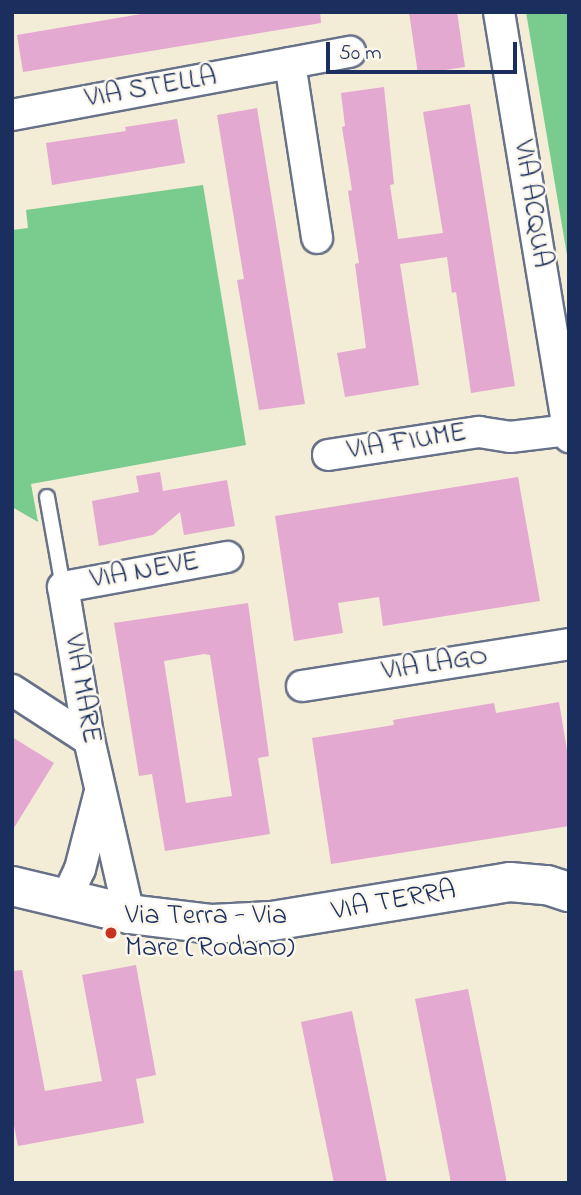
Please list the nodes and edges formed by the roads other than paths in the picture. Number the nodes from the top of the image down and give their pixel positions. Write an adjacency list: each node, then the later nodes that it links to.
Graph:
1 (499, 12): 6 (street, VIA ACQUA)
2 (350, 52): 3 (street, VIA STELLA)
3 (290, 63): 4 (street, VIA STELLA); 5 (street)
4 (12, 115)
5 (317, 238)
6 (568, 430): 7 (street, VIA ACQUA); 8 (street, VIA FIUME)
7 (569, 437)
8 (328, 455)
9 (47, 497): 11 (lane)
10 (227, 557): 11 (street, VIA NEVE)
11 (63, 587): 15 (street, VIA MARE)
12 (569, 644): 13 (street, VIA LAGO)
13 (302, 686)
14 (12, 690): 15 (street)
15 (89, 740): 16 (street, VIA MARE)
16 (100, 791): 19 (street, VIA MARE); 20 (street, VIA MARE)
17 (12, 886): 19 (street, VIA TERRA)
18 (569, 892): 20 (street, VIA TERRA)
19 (65, 901): 20 (street, VIA TERRA)
20 (129, 914)

